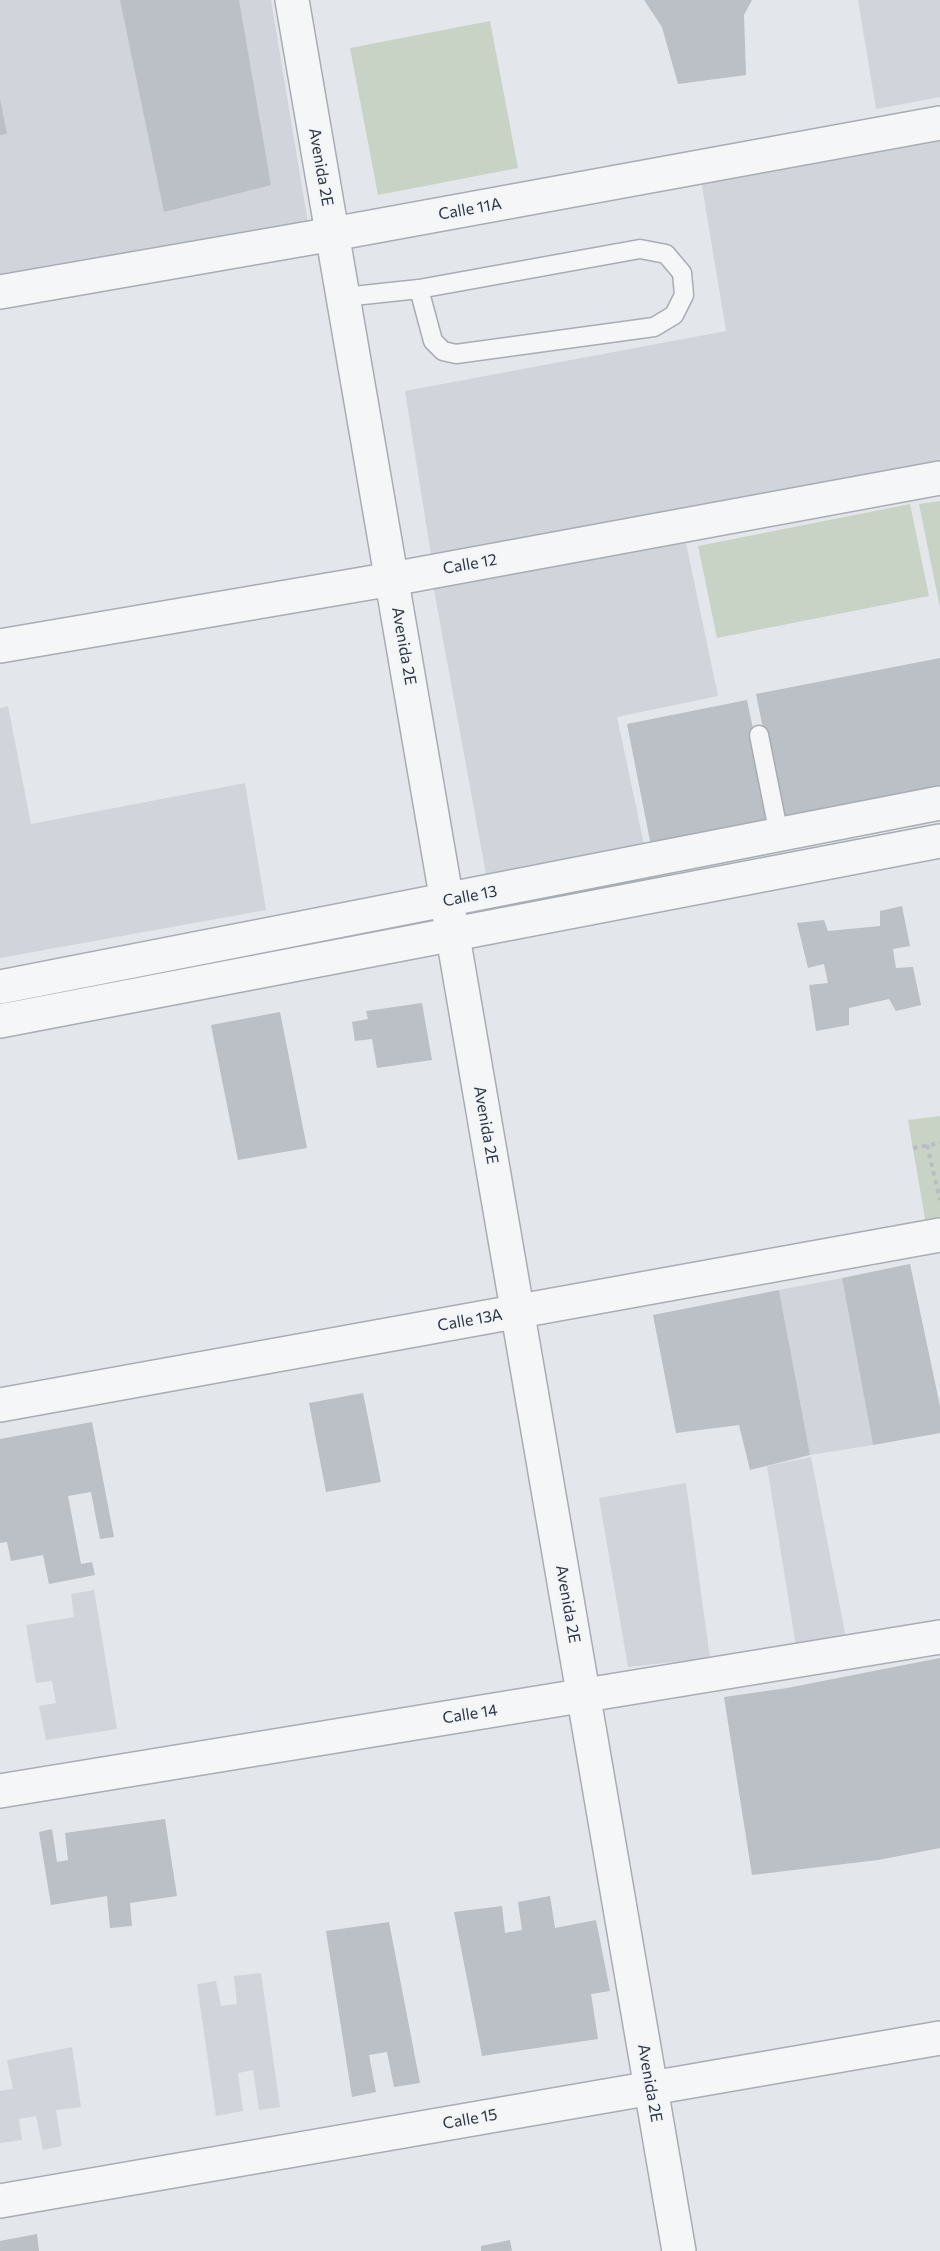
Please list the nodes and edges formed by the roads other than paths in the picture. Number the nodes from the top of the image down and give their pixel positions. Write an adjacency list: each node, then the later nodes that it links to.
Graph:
1 (292, 0): 3 (street, Avenida 2E)
2 (940, 123): 3 (street, Calle 11A)
3 (333, 234): 5 (street, Calle 11A); 6 (street, Avenida 2E)
4 (419, 289): 4 (lane); 6 (lane)
5 (0, 292)
6 (344, 297): 8 (street, Avenida 2E)
7 (940, 478): 8 (street, Calle 12)
8 (392, 579): 9 (street, Calle 12); 14 (street, Avenida 2E)
9 (0, 646)
10 (759, 735): 12 (lane)
11 (940, 803): 12 (street, Calle 13)
12 (780, 835): 14 (street, Calle 13)
13 (940, 841): 15 (street)
14 (447, 900): 15 (street, Avenida 2E); 16 (street, Calle 13)
15 (453, 934): 17 (street); 19 (street, Avenida 2E)
16 (0, 987)
17 (0, 1021)
18 (940, 1234): 19 (street, Calle 13A)
19 (517, 1311): 20 (street, Calle 13A); 22 (street, Avenida 2E)
20 (0, 1405)
21 (940, 1637): 22 (street, Calle 14)
22 (584, 1696): 23 (street, Calle 14); 25 (street, Avenida 2E)
23 (0, 1791)
24 (940, 2038): 25 (street, Calle 15)
25 (651, 2088): 26 (street, Calle 15); 27 (street, Avenida 2E)
26 (0, 2200)
27 (679, 2251)

